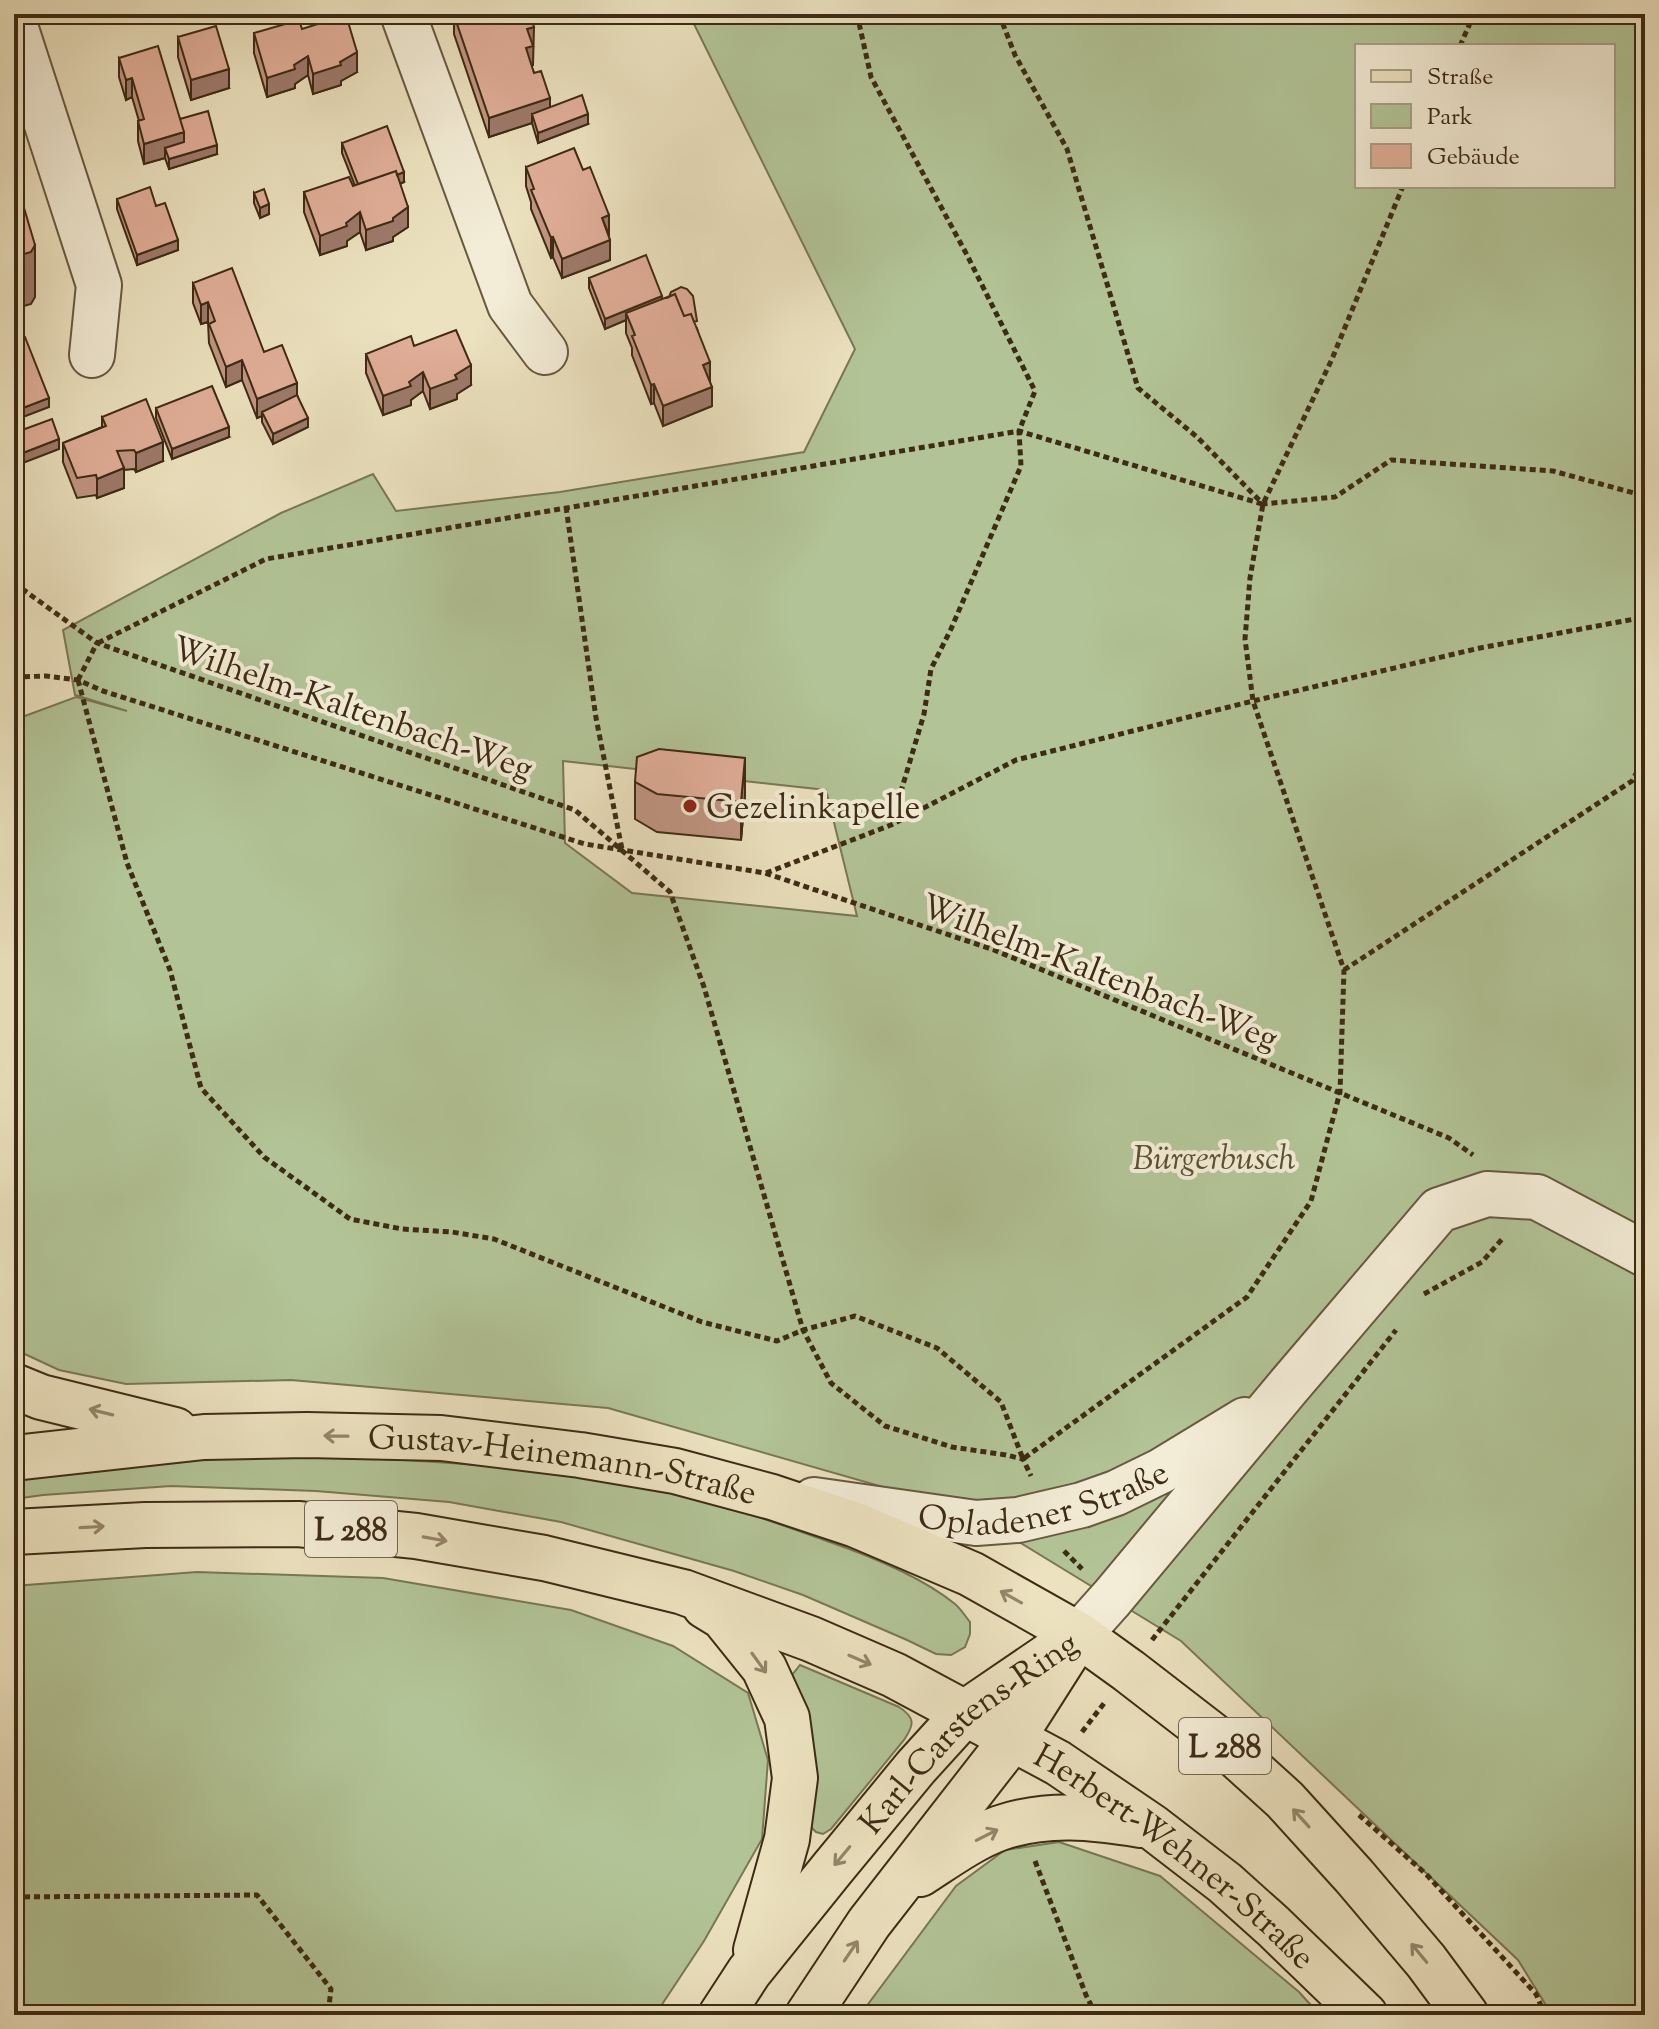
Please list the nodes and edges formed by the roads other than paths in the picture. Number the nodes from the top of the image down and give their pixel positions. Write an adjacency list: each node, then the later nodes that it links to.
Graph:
1 (403, 14): 3 (street)
2 (17, 42): 4 (street)
3 (545, 352)
4 (92, 355)
5 (1645, 1254): 7 (street, Opladener Straße)
6 (14, 1386): 8 (main road, L 288, one-way to 6)
7 (1288, 1387): 10 (street, Opladener Straße); 13 (street, Opladener Straße)
8 (204, 1437): 9 (main road, Gustav-Heinemann-Straße / L 288); 10 (main road, Gustav-Heinemann-Straße / L 288, one-way to 8)
9 (14, 1458)
10 (772, 1497): 13 (main road, Gustav-Heinemann-Straße / L 288, one-way to 10)
11 (14, 1532): 12 (main road, L 288, one-way to 12)
12 (683, 1592): 14 (main road, L 288, one-way to 14); 18 (main road, one-way to 18)
13 (1079, 1635): 14 (main road, Karl-Carstens-Ring); 15 (main road, Karl-Carstens-Ring); 22 (main road, L 288, one-way to 13)
14 (966, 1712): 15 (main road, L 288); 18 (main road, Karl-Carstens-Ring, one-way to 18)
15 (1013, 1738): 16 (main road, Herbert-Wehner-Straße / L 288); 17 (main road, Karl-Carstens-Ring)
16 (1151, 1826): 17 (main road, one-way to 16); 21 (main road, Herbert-Wehner-Straße / L 288)
17 (896, 1889): 20 (main road, Karl-Carstens-Ring, one-way to 17)
18 (749, 1972): 19 (main road, Karl-Carstens-Ring)
19 (721, 2015)
20 (808, 2015)
21 (1365, 2015)
22 (1466, 2015)

